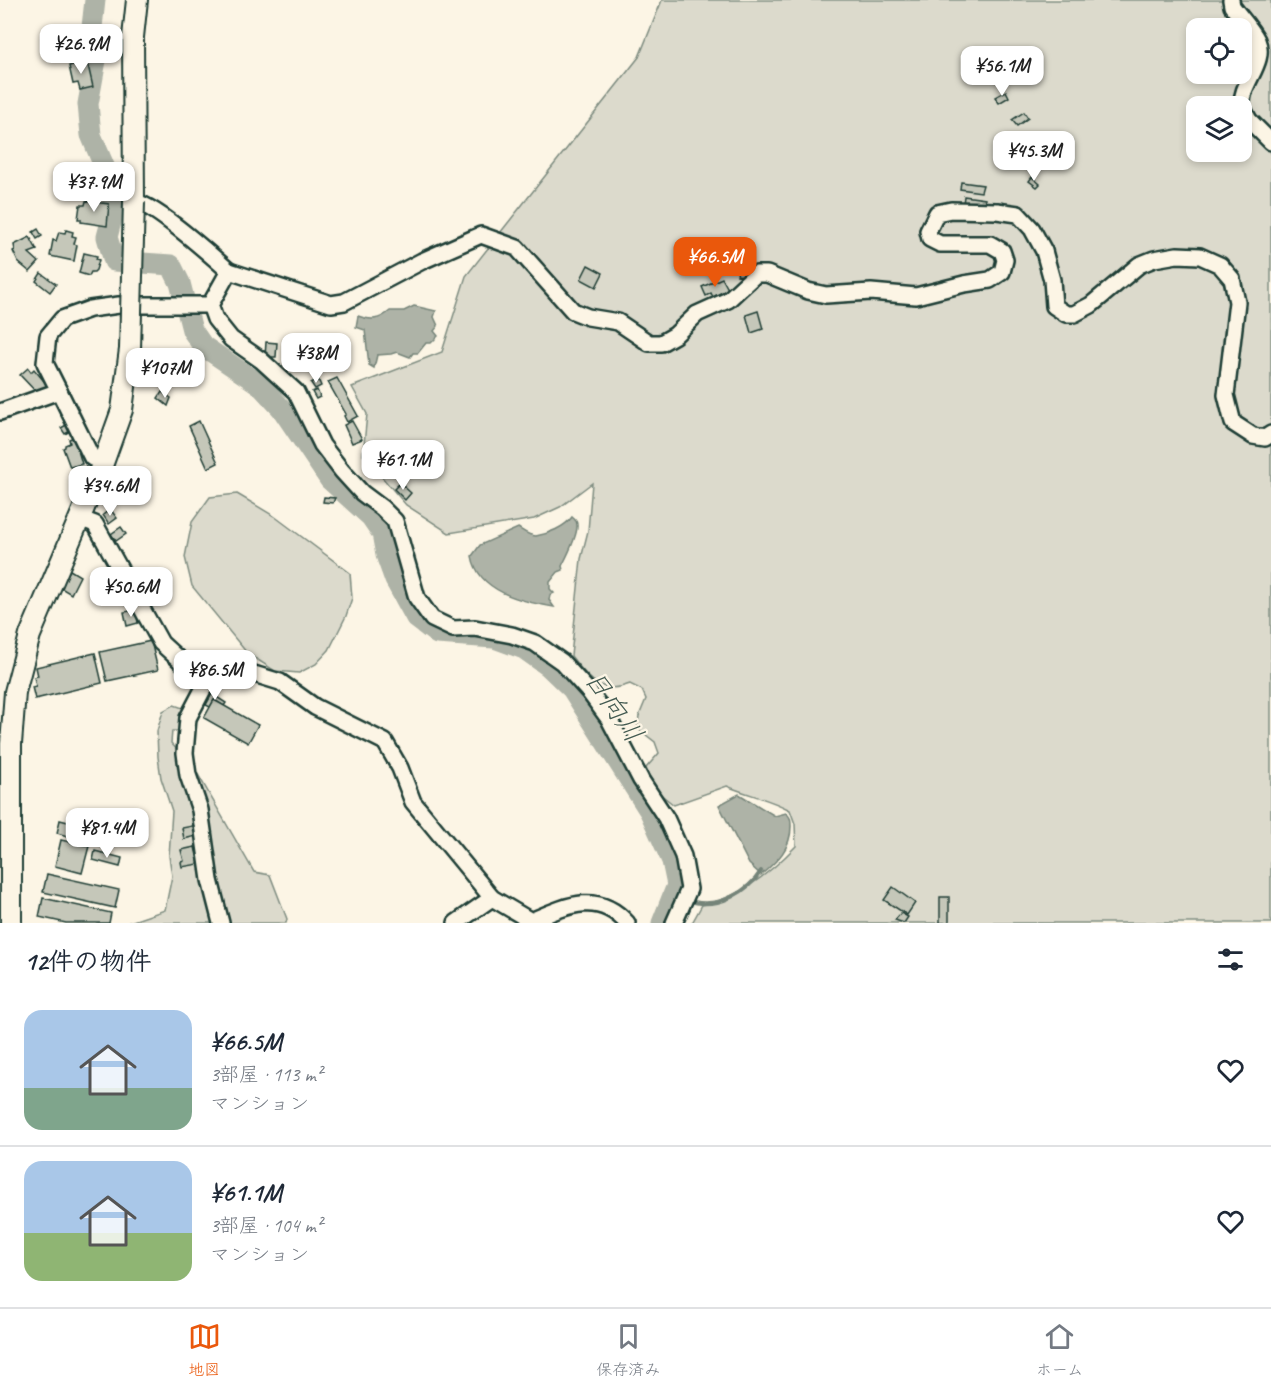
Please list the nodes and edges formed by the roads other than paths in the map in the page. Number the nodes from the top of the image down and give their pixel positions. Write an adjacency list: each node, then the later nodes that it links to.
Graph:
1 (137, 0): 6 (main road)
2 (1231, 0): 3 (street)
3 (1244, 96)
4 (1252, 123): 5 (street)
5 (1271, 142)
6 (134, 202): 7 (street); 12 (main road, bridge)
7 (229, 271): 8 (street); 11 (street)
8 (205, 305): 9 (street); 21 (street)
9 (59, 391): 10 (street); 12 (street)
10 (0, 412)
11 (1271, 434)
12 (104, 463): 13 (main road)
13 (79, 518): 14 (street); 15 (main road)
14 (210, 676): 16 (street); 18 (street)
15 (7, 690): 17 (main road)
16 (492, 898): 19 (street); 20 (street)
17 (11, 923)
18 (221, 923)
19 (456, 923)
20 (627, 923)
21 (674, 923)

